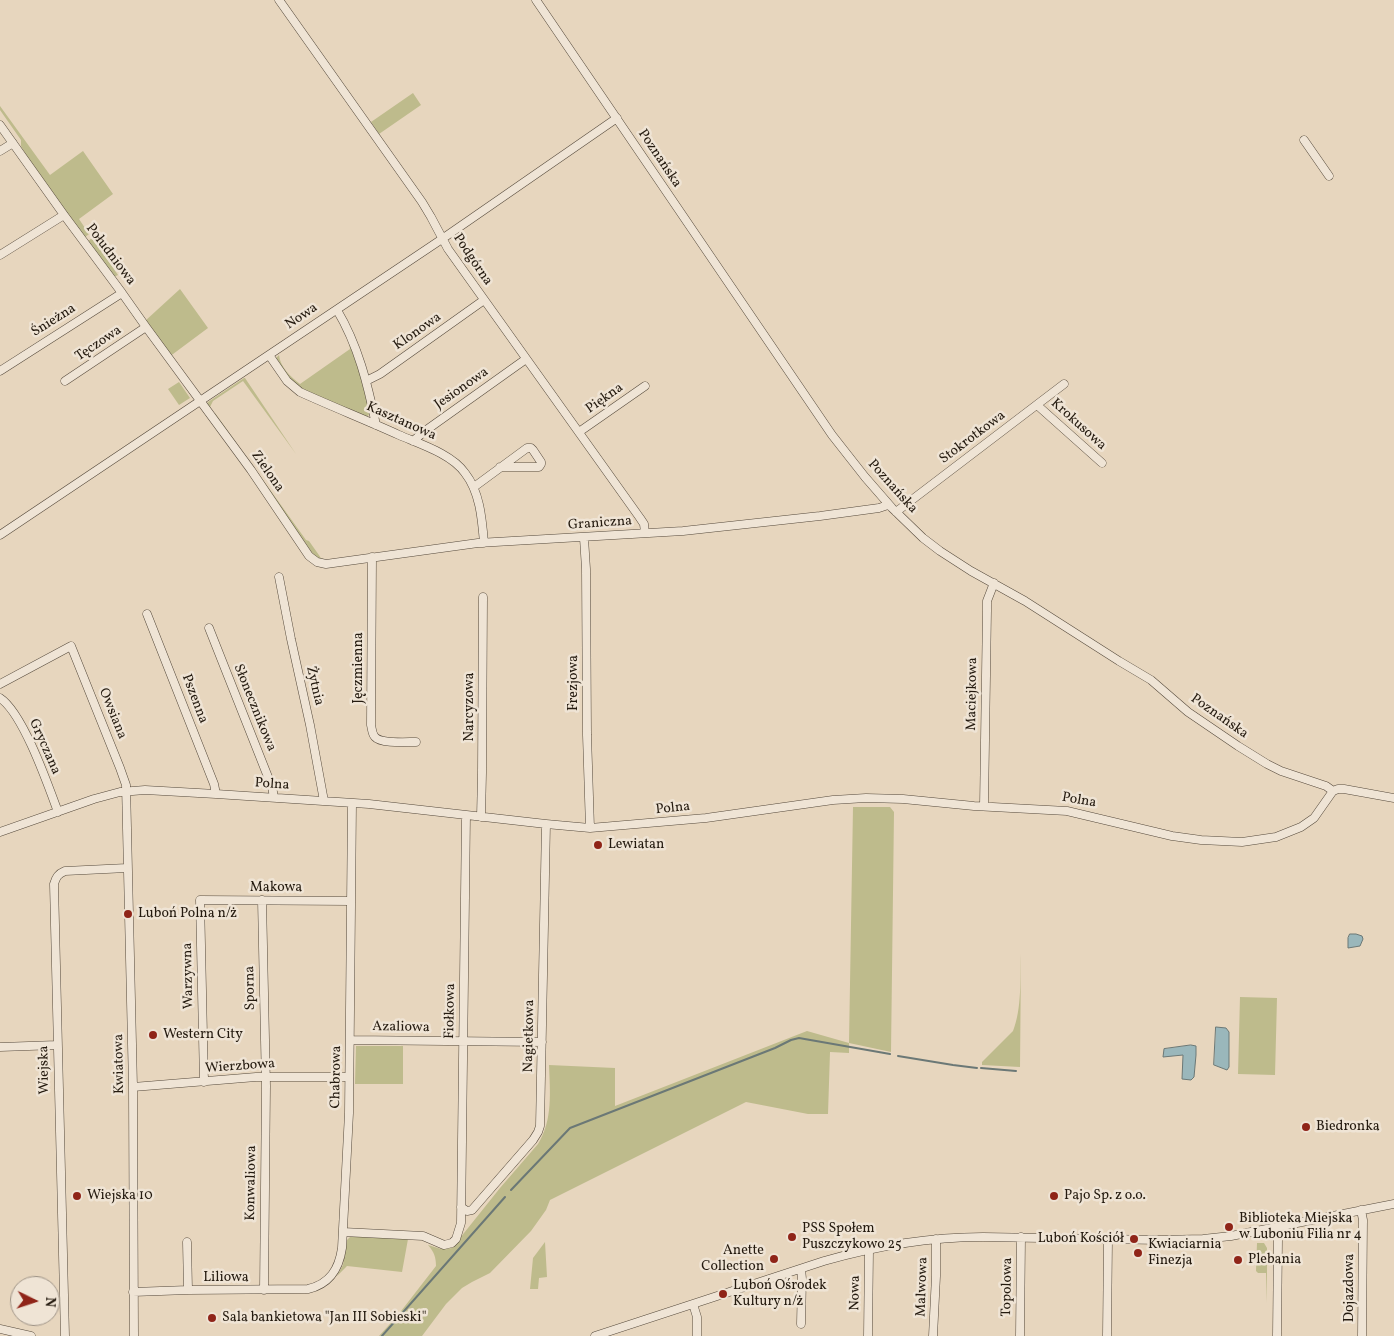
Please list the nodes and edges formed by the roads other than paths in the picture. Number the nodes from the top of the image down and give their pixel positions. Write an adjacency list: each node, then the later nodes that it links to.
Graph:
1 (279, 0): 10 (street, Podgórna)
2 (536, 0): 3 (street, Poznańska)
3 (617, 118): 10 (street, Nowa); 31 (street, Poznańska)
4 (0, 125): 6 (street, Południowa)
5 (1304, 140): 8 (street)
6 (13, 143): 7 (street); 9 (street, Południowa)
7 (0, 151)
8 (1329, 176)
9 (64, 215): 11 (street); 12 (street, Południowa)
10 (442, 239): 13 (street, Podgórna); 14 (street, Nowa)
11 (0, 255)
12 (122, 293): 15 (street, Południowa); 18 (street, Śnieżna)
13 (484, 300): 17 (street, Podgórna); 20 (street, Klonowa)
14 (337, 310): 16 (street, Nowa); 20 (street)
15 (146, 327): 19 (street, Tęczowa); 23 (street, Południowa)
16 (269, 355): 23 (street, Nowa); 25 (street, Kasztanowa)
17 (526, 359): 26 (street, Podgórna); 27 (street, Jesionowa)
18 (0, 371)
19 (65, 381)
20 (366, 381): 25 (street)
21 (1064, 384): 24 (street, Stokrotkowa)
22 (645, 386): 26 (street, Piękna)
23 (199, 400): 34 (street, Nowa); 38 (street, Zielona)
24 (1037, 405): 28 (street, Krokusowa); 32 (street, Stokrotkowa)
25 (376, 425): 27 (street, Kasztanowa)
26 (579, 432): 33 (street, Podgórna)
27 (413, 441): 30 (street, Kasztanowa)
28 (1102, 463)
29 (500, 467): 29 (street); 30 (street)
30 (474, 487): 36 (street, Kasztanowa)
31 (888, 504): 32 (street, Poznańska); 33 (street, Graniczna)
32 (896, 512): 40 (street, Poznańska)
33 (645, 533): 35 (street, Graniczna)
34 (0, 535)
35 (584, 538): 36 (street, Graniczna); 59 (street, Frezjowa)
36 (484, 542): 37 (street, Graniczna)
37 (372, 557): 38 (street, Graniczna); 46 (street, Jęczmienna)
38 (313, 559)
39 (279, 577): 52 (street, Żytnia)
40 (994, 583): 47 (street, Poznańska); 54 (street, Maciejkowa)
41 (483, 597): 57 (street, Narcyzowa)
42 (147, 614): 49 (street, Pszenna)
43 (209, 628): 50 (street, Słonecznikowa)
44 (0, 684): 48 (street, Owsiana)
45 (0, 698): 55 (street, Gryczana)
46 (416, 742)
47 (1333, 791): 51 (street, Poznańska); 54 (street, Polna)
48 (126, 792): 49 (street, Polna); 55 (street, Polna); 61 (street, Kwiatowa)
49 (216, 794): 50 (street, Polna)
50 (274, 797): 52 (street, Polna)
51 (1394, 798)
52 (324, 801): 53 (street, Polna)
53 (352, 803): 56 (street, Polna); 64 (street, Chabrowa)
54 (984, 806): 59 (street, Polna)
55 (58, 812): 60 (street, Polna)
56 (466, 815): 57 (street, Polna); 66 (street, Fiołkowa)
57 (481, 817): 58 (street, Polna)
58 (546, 824): 59 (street, Polna); 67 (street, Nagietkowa)
59 (590, 828)
60 (0, 832)
61 (127, 868): 68 (street, Wiejska); 73 (street, Kwiatowa)
62 (200, 900): 63 (street, Makowa); 72 (street, Warzywna)
63 (262, 900): 64 (street, Makowa); 70 (street, Sporna)
64 (351, 901): 65 (street, Chabrowa)
65 (350, 1040): 66 (street, Azaliowa); 71 (street, Chabrowa)
66 (463, 1041): 67 (street, Azaliowa); 75 (street, Fiołkowa)
67 (542, 1042): 75 (street, Nagietkowa)
68 (57, 1045): 69 (street); 92 (street, Wiejska)
69 (0, 1047)
70 (265, 1076): 71 (street, Wierzbowa); 72 (street, Wierzbowa); 86 (street, Konwaliowa)
71 (349, 1077): 78 (street, Chabrowa)
72 (204, 1082): 73 (street, Wierzbowa)
73 (133, 1087): 87 (street, Kwiatowa)
74 (1394, 1204): 76 (street)
75 (461, 1207): 78 (street, Fiołkowa)
76 (1361, 1210): 77 (street); 101 (street, Dojazdowa)
77 (1277, 1227): 81 (street); 100 (street)
78 (343, 1232): 86 (street, Chabrowa)
79 (1021, 1238): 80 (street); 81 (street); 98 (street, Topolowa)
80 (936, 1239): 83 (street); 97 (street, Malwowa)
81 (1108, 1239): 99 (street)
82 (187, 1242): 85 (street, Liliowa)
83 (869, 1250): 84 (street); 96 (street, Nowa)
84 (800, 1269): 88 (street); 89 (street)
85 (188, 1290): 86 (street, Liliowa); 87 (street, Liliowa)
86 (264, 1290)
87 (134, 1292): 93 (street, Kwiatowa)
88 (694, 1304): 94 (street); 95 (street)
89 (801, 1324)
90 (0, 1329): 91 (street)
91 (31, 1336)
92 (65, 1336)
93 (134, 1336)
94 (595, 1336)
95 (697, 1336)
96 (868, 1336)
97 (933, 1336)
98 (1020, 1336)
99 (1107, 1336)
100 (1277, 1336)
101 (1362, 1336)

